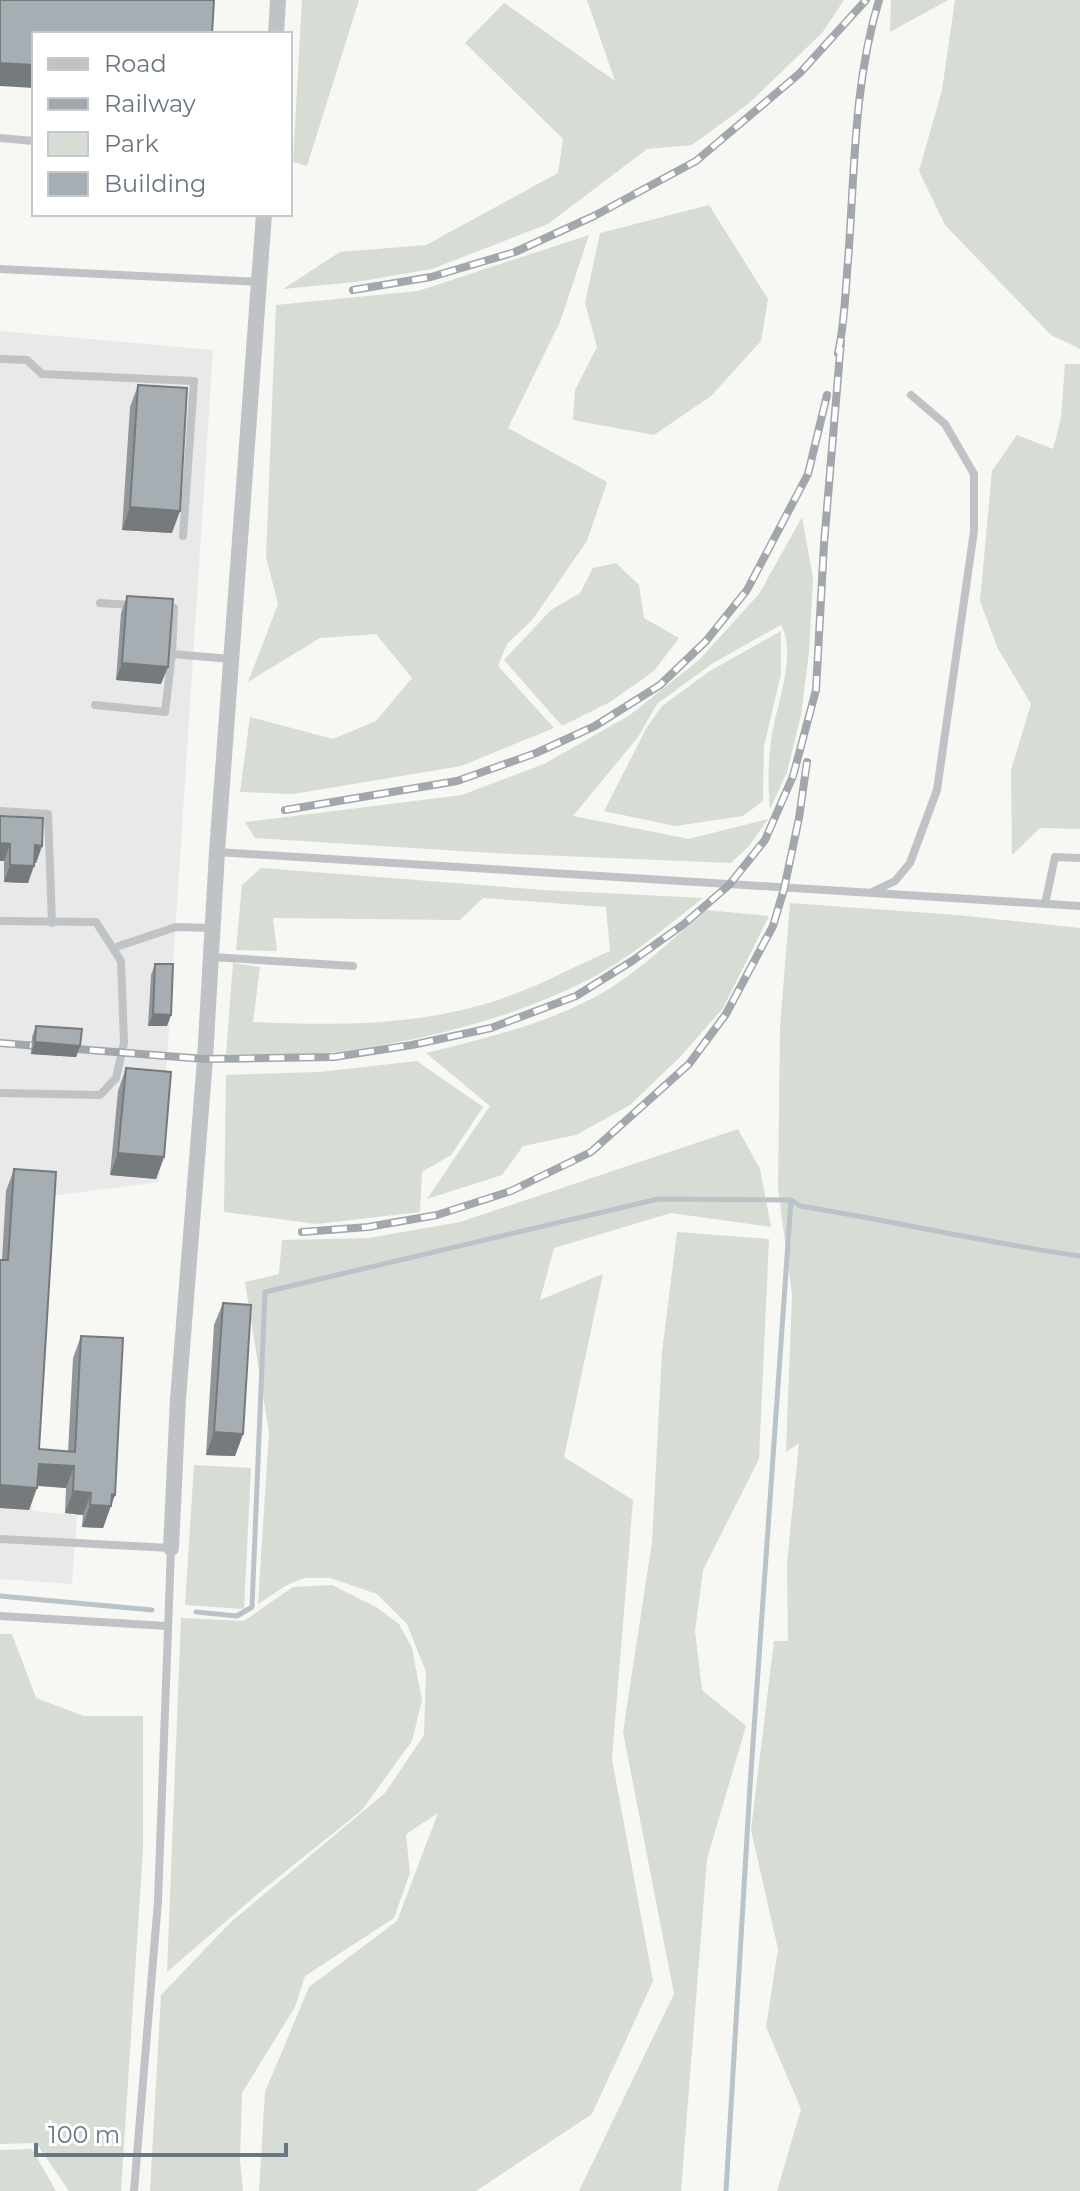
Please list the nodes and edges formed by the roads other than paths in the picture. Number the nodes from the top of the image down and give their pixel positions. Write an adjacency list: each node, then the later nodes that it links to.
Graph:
1 (278, 0): 2 (street)
2 (276, 32)
3 (0, 138): 4 (lane)
4 (32, 141)
5 (264, 216): 7 (street)
6 (0, 269): 7 (lane)
7 (259, 282): 13 (street)
8 (0, 359): 10 (lane)
9 (911, 395): 18 (lane)
10 (183, 536)
11 (100, 603): 12 (lane)
12 (172, 654): 13 (lane); 14 (lane)
13 (232, 659): 16 (street)
14 (95, 705)
15 (0, 811): 22 (lane)
16 (217, 852): 18 (lane); 23 (street)
17 (1080, 858): 19 (lane)
18 (871, 892): 19 (lane)
19 (1045, 904): 20 (lane)
20 (1080, 906)
21 (0, 921): 22 (lane)
22 (52, 923): 24 (lane)
23 (212, 928): 24 (lane); 25 (street)
24 (113, 948): 27 (lane)
25 (211, 957): 26 (lane); 29 (street)
26 (353, 966)
27 (0, 1093)
28 (0, 1539): 29 (lane)
29 (171, 1548): 31 (lane)
30 (0, 1616): 31 (lane)
31 (167, 1626): 32 (lane)
32 (134, 2191)

